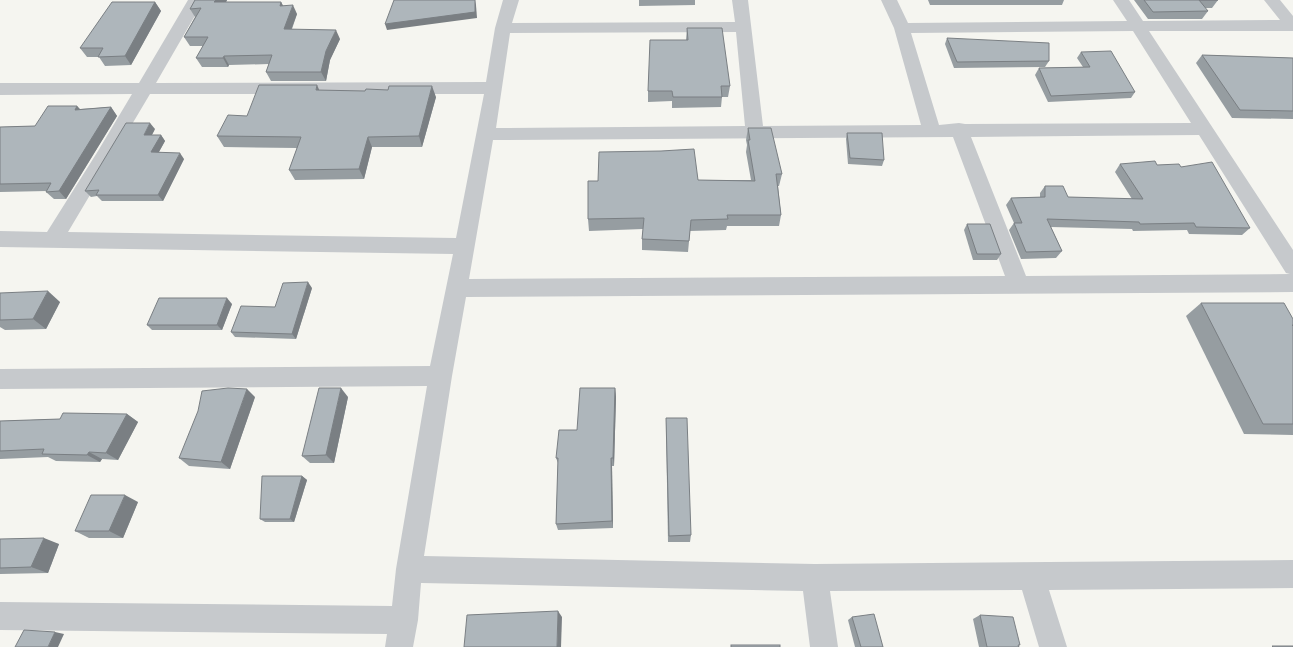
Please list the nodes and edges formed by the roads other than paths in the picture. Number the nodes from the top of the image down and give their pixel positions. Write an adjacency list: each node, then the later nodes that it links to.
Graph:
1 (196, 0): 14 (street)
2 (511, 0): 10 (street)
3 (740, 0): 9 (street)
4 (889, 0): 11 (street)
5 (1121, 0): 8 (street)
6 (1272, 0): 7 (street)
7 (1293, 25): 8 (street)
8 (1138, 26): 11 (street); 16 (street)
9 (744, 27): 10 (street); 18 (street)
10 (504, 28): 12 (street)
11 (902, 28): 17 (street)
12 (494, 88): 14 (street); 19 (street)
13 (0, 89): 14 (street)
14 (144, 90): 21 (street)
15 (959, 129): 16 (street); 17 (street); 25 (street)
16 (1204, 129): 23 (street)
17 (932, 130): 18 (street)
18 (755, 132): 19 (street)
19 (485, 134): 22 (street)
20 (0, 239): 21 (street)
21 (53, 239): 22 (street)
22 (464, 246): 26 (street)
23 (1293, 267)
24 (1293, 283): 25 (street)
25 (1019, 284): 26 (street)
26 (457, 288): 27 (street)
27 (440, 376): 28 (street); 29 (street)
28 (0, 379)
29 (410, 569): 32 (street); 34 (street)
30 (1293, 574): 31 (street)
31 (1032, 576): 32 (street); 37 (street)
32 (815, 578): 36 (street)
33 (0, 616): 34 (street)
34 (404, 620): 35 (street)
35 (399, 647)
36 (824, 647)
37 (1052, 647)

